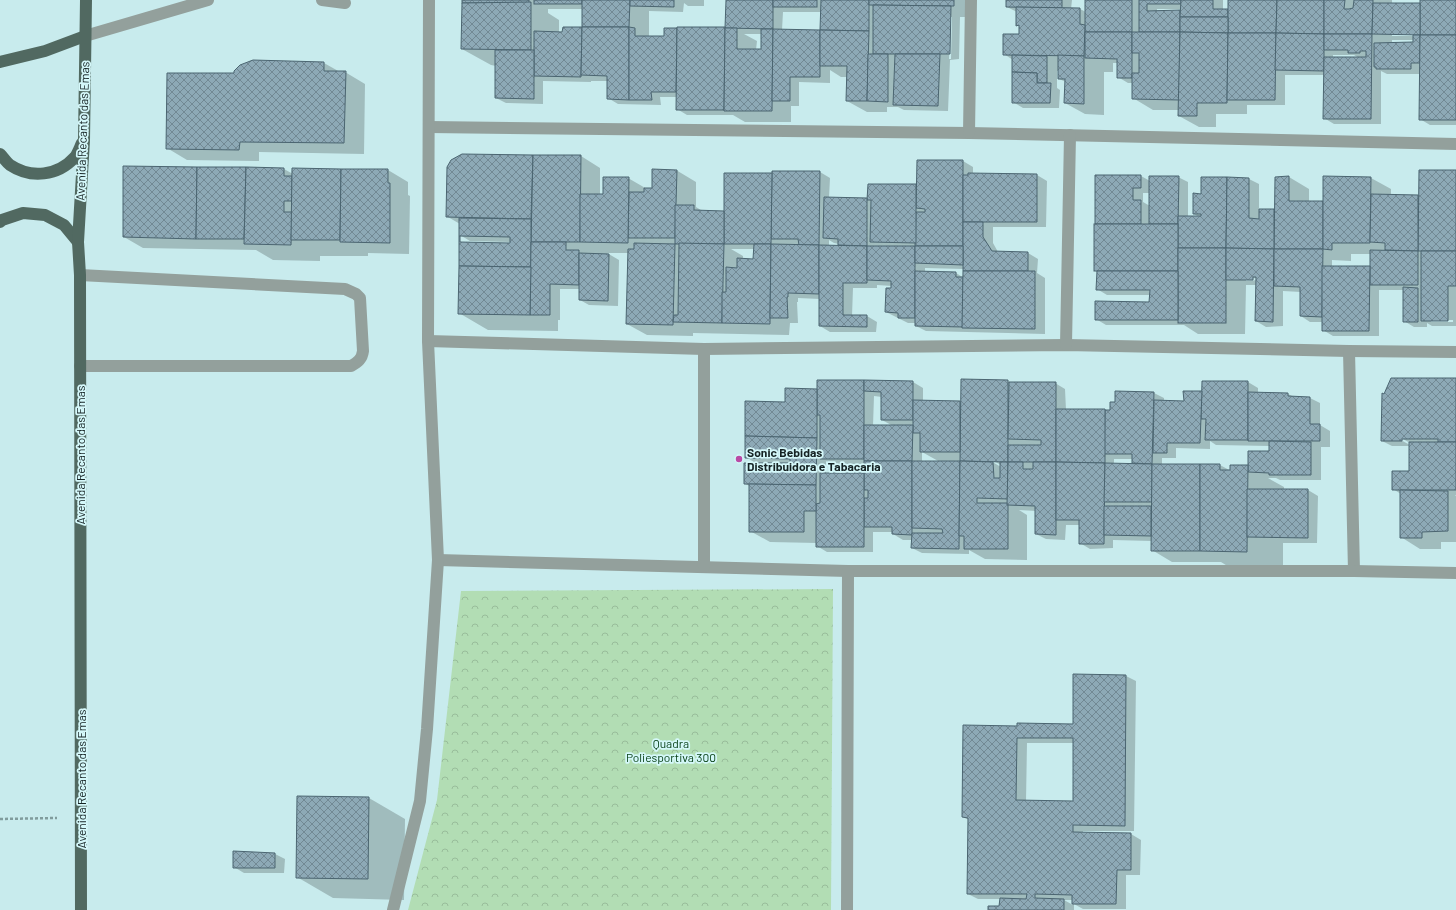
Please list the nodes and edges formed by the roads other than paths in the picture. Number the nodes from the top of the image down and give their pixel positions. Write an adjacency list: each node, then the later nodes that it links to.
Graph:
1 (86, 0): 7 (main road, Avenida Recanto das Emas)
2 (208, 0): 7 (street)
3 (322, 0): 6 (street)
4 (429, 0): 9 (street)
5 (972, 0): 10 (street)
6 (345, 3)
7 (85, 36): 8 (main road); 12 (main road, Avenida Recanto das Emas)
8 (0, 62)
9 (429, 127): 10 (street); 18 (street)
10 (969, 133): 11 (street)
11 (1070, 135): 13 (street); 19 (street)
12 (84, 140): 14 (main road); 16 (main road, Avenida Recanto das Emas)
13 (1456, 144)
14 (0, 154)
15 (0, 222): 16 (main road)
16 (78, 242): 17 (main road, Avenida Recanto das Emas)
17 (80, 275): 23 (main road, Avenida Recanto das Emas); 23 (street)
18 (428, 341): 20 (street); 24 (street)
19 (1066, 345): 20 (street); 21 (street)
20 (704, 349): 25 (street)
21 (1349, 351): 22 (street); 27 (street)
22 (1456, 352)
23 (80, 366): 29 (main road, Avenida Recanto das Emas)
24 (438, 560): 25 (street); 30 (street)
25 (704, 567): 26 (street)
26 (848, 571): 27 (street); 31 (street)
27 (1354, 571): 28 (street)
28 (1456, 573)
29 (81, 910)
30 (393, 910)
31 (846, 910)

